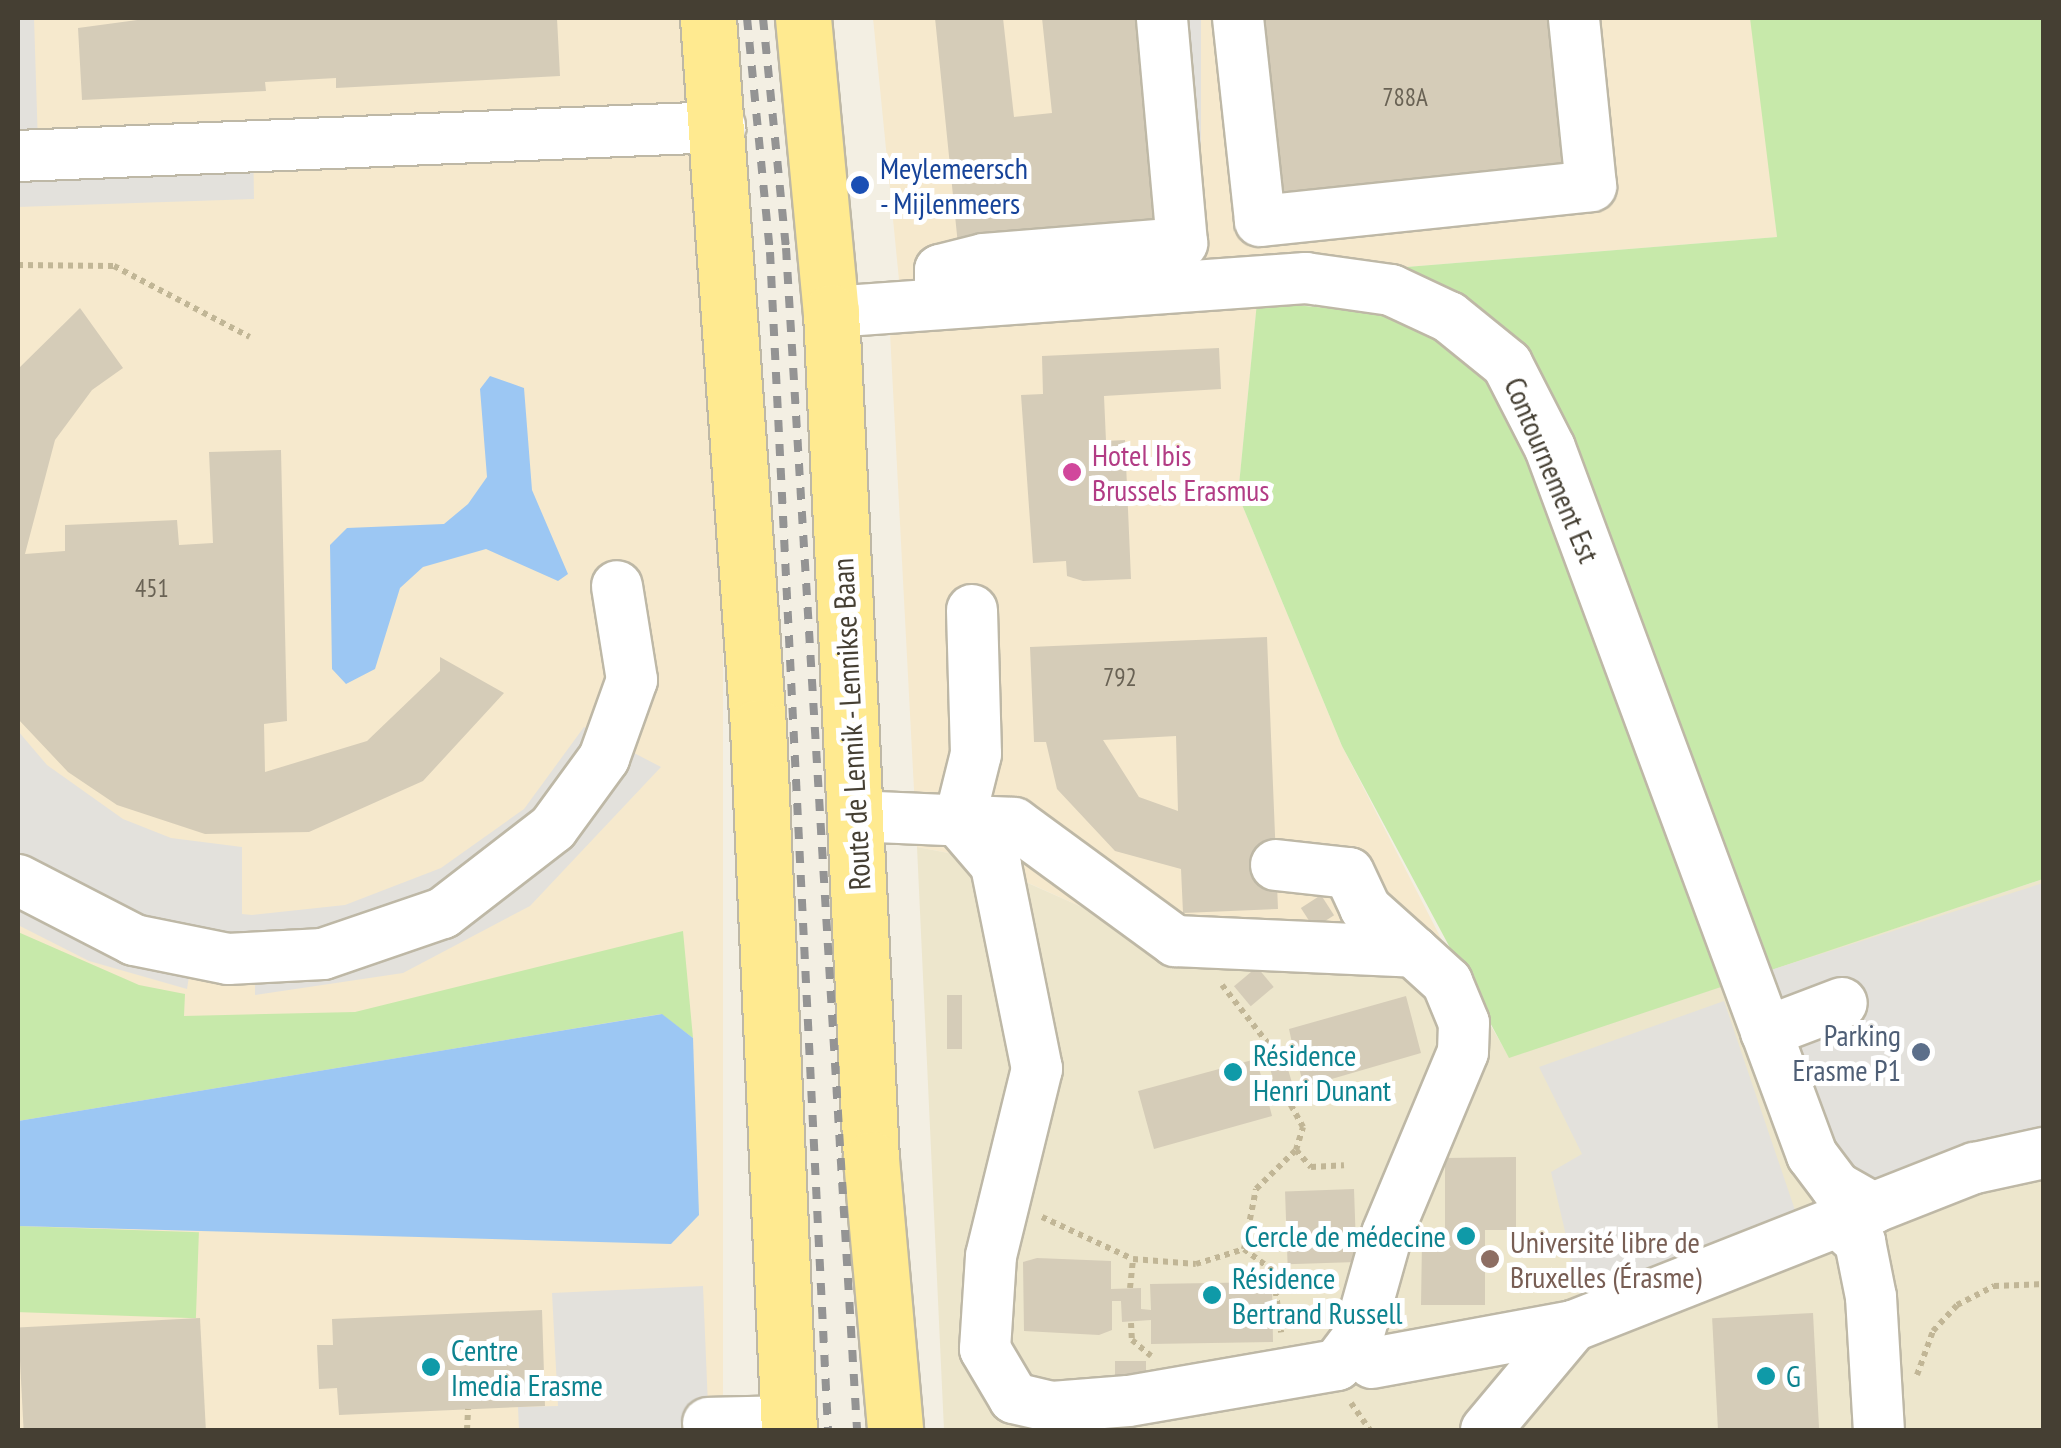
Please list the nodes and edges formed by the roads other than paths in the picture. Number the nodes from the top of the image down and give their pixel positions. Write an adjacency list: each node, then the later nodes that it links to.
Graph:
1 (708, 18): 6 (main road)
2 (803, 18): 9 (main road, Route de Lennik - Lennikse Baan)
3 (1162, 18): 8 (street)
4 (1238, 18): 5 (street)
5 (1574, 18)
6 (720, 126): 7 (street); 25 (main road)
7 (18, 156)
8 (940, 304): 9 (street, Contournement Est); 18 (street, Contournement Est)
9 (831, 312): 12 (main road, Route de Lennik - Lennikse Baan)
10 (618, 586): 15 (street)
11 (972, 610): 13 (street)
12 (856, 816): 13 (street); 26 (main road, Route de Lennik - Lennikse Baan)
13 (959, 822): 16 (street); 16 (street)
14 (1276, 865): 16 (street)
15 (18, 880)
16 (1414, 952)
17 (1839, 995): 18 (street)
18 (1763, 1022): 20 (street, Contournement Est)
19 (2044, 1153): 20 (street)
20 (1856, 1215): 21 (street); 23 (street)
21 (1573, 1326): 22 (street); 27 (street)
22 (1372, 1363)
23 (1879, 1419)
24 (708, 1423): 25 (street)
25 (788, 1426)
26 (895, 1430)
27 (1486, 1430)

